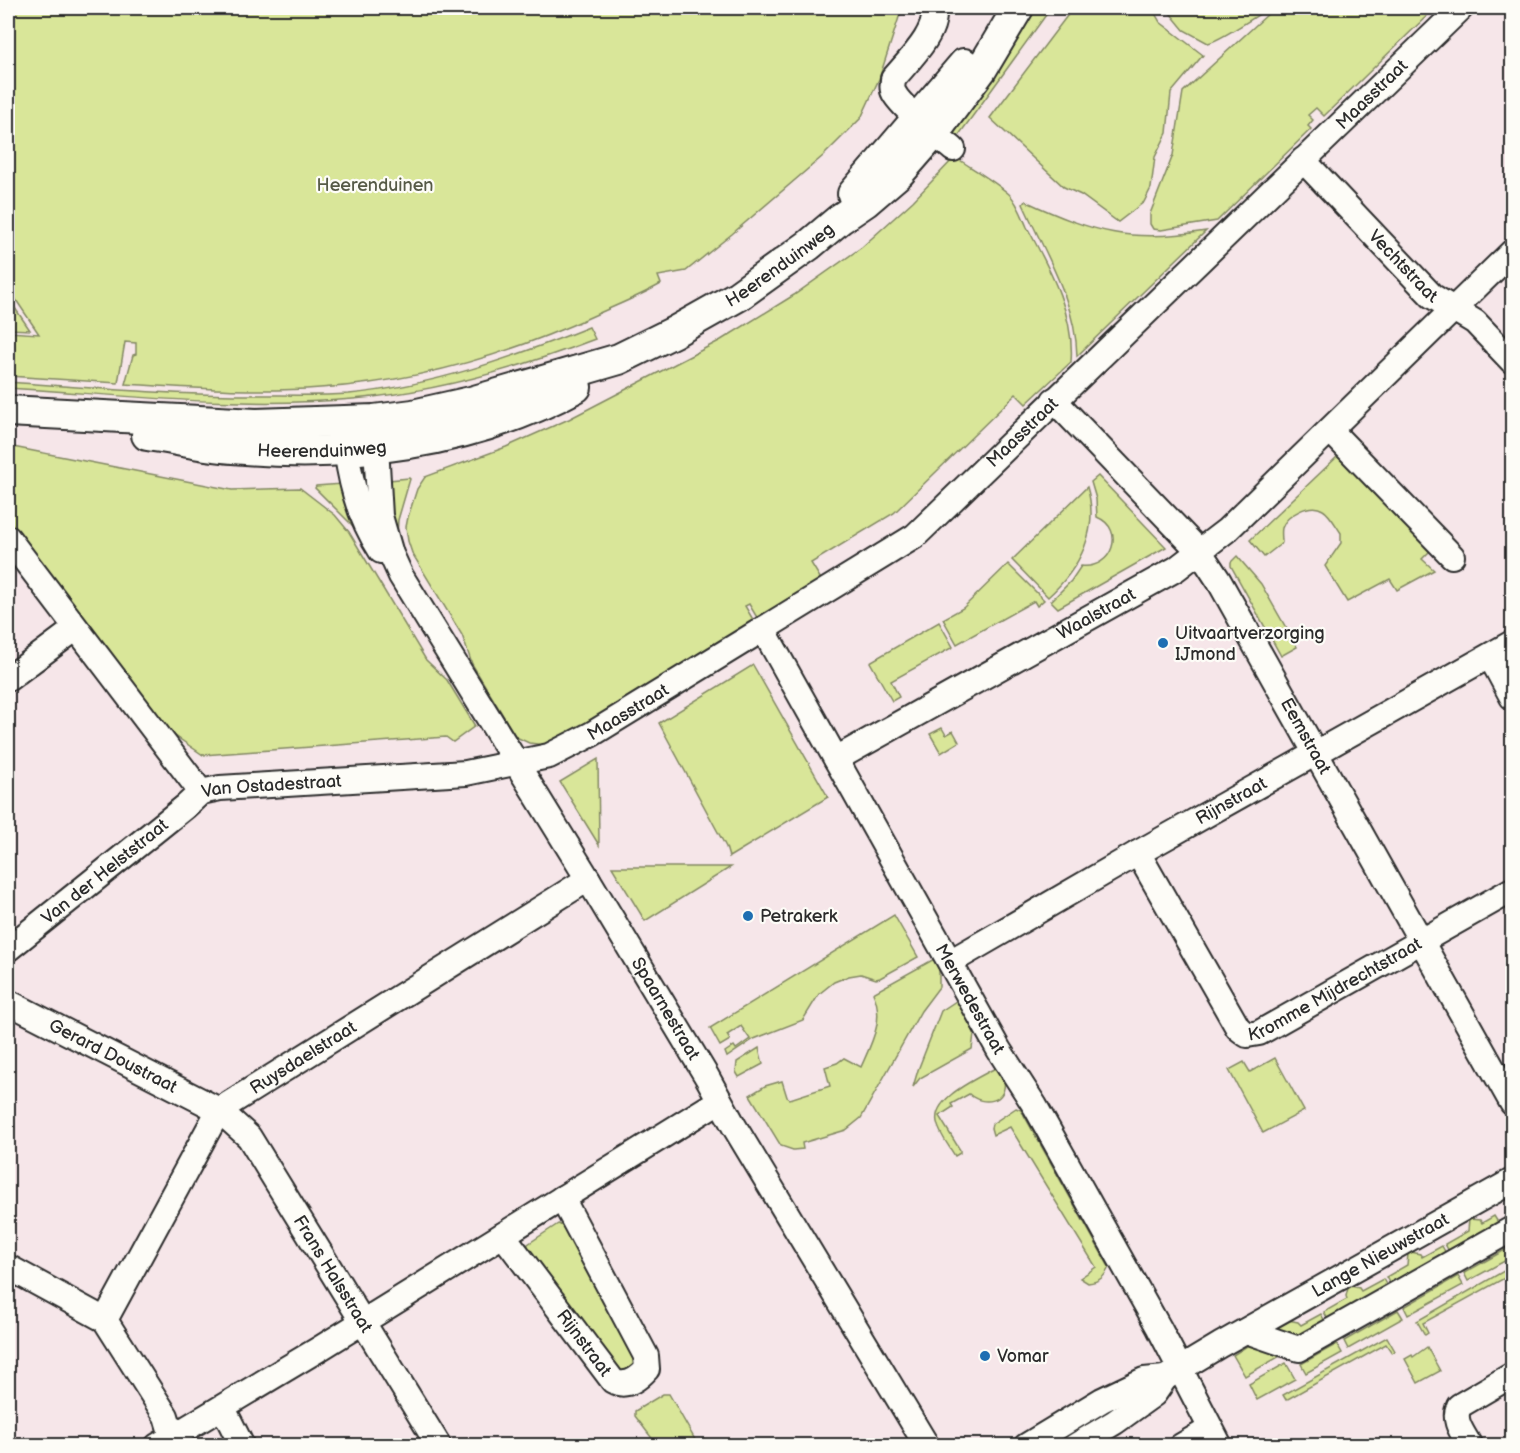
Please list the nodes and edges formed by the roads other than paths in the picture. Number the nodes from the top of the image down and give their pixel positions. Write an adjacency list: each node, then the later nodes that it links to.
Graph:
1 (933, 8): 4 (street)
2 (1461, 8): 5 (street, Maasstraat)
3 (1012, 15): 4 (main road, Heerenduinweg)
4 (935, 133): 13 (main road, Heerenduinweg)
5 (1303, 160): 7 (street, Vechtstraat); 9 (street, Maasstraat)
6 (1512, 252): 7 (street, Waalstraat)
7 (1453, 309): 8 (street, Vechtstraat); 12 (street, Waalstraat)
8 (1512, 360)
9 (1054, 400): 16 (street, Eemstraat); 20 (street, Maasstraat)
10 (8, 411): 14 (main road, Heerenduinweg)
11 (8, 420): 14 (main road, Heerenduinweg)
12 (1330, 430): 16 (street, Waalstraat); 17 (street)
13 (375, 434): 14 (main road, Heerenduinweg); 18 (street, Spaarnestraat)
14 (344, 436): 18 (street, Spaarnestraat)
15 (8, 538): 19 (street, Van Ostadestraat)
16 (1200, 552): 25 (street, Eemstraat); 26 (street, Waalstraat)
17 (1452, 556)
18 (401, 576): 27 (street, Spaarnestraat)
19 (75, 628): 23 (street); 28 (street, Van Ostadestraat)
20 (762, 630): 26 (street, Merwedestraat); 27 (street, Maasstraat)
21 (1512, 643): 22 (street, Rijnstraat)
22 (1490, 656): 24 (street); 25 (street, Rijnstraat)
23 (8, 679)
24 (1512, 696)
25 (1315, 753): 29 (street, Rijnstraat); 32 (street, Eemstraat)
26 (836, 759): 34 (street, Merwedestraat)
27 (517, 764): 28 (street, Van Ostadestraat); 30 (street, Spaarnestraat)
28 (201, 792): 33 (street, Van der Helststraat)
29 (1138, 853): 32 (street, Kromme Mijdrechtstraat); 34 (street, Rijnstraat)
30 (588, 879): 36 (street, Spaarnestraat); 38 (street, Ruysdaelstraat)
31 (1512, 890): 32 (street, Kromme Mijdrechtstraat)
32 (1422, 940): 37 (street, Eemstraat)
33 (8, 949)
34 (950, 962): 47 (street, Merwedestraat)
35 (8, 1002): 38 (street, Gerard Doustraat)
36 (719, 1101): 40 (street); 54 (street, Spaarnestraat)
37 (1512, 1104)
38 (219, 1110): 44 (street, Ruysdaelstraat); 45 (street, Frans Halsstraat)
39 (1512, 1180): 46 (street, Lange Nieuwstraat)
40 (562, 1198): 42 (street); 42 (street, Rijnstraat)
41 (1512, 1229): 46 (street)
42 (503, 1235): 45 (street)
43 (8, 1267): 44 (street)
44 (105, 1320): 51 (street)
45 (363, 1320): 49 (street); 53 (street, Frans Halsstraat)
46 (1246, 1330): 47 (street, Lange Nieuwstraat)
47 (1173, 1374): 50 (street, Merwedestraat); 55 (street, Lange Nieuwstraat); 56 (street, Lange Nieuwstraat)
48 (1512, 1375): 58 (street)
49 (223, 1408): 51 (street); 52 (street)
50 (1215, 1437): 57 (street)
51 (168, 1442)
52 (242, 1446)
53 (440, 1446)
54 (927, 1446)
55 (1026, 1446)
56 (1075, 1446)
57 (1181, 1446)
58 (1470, 1446)

